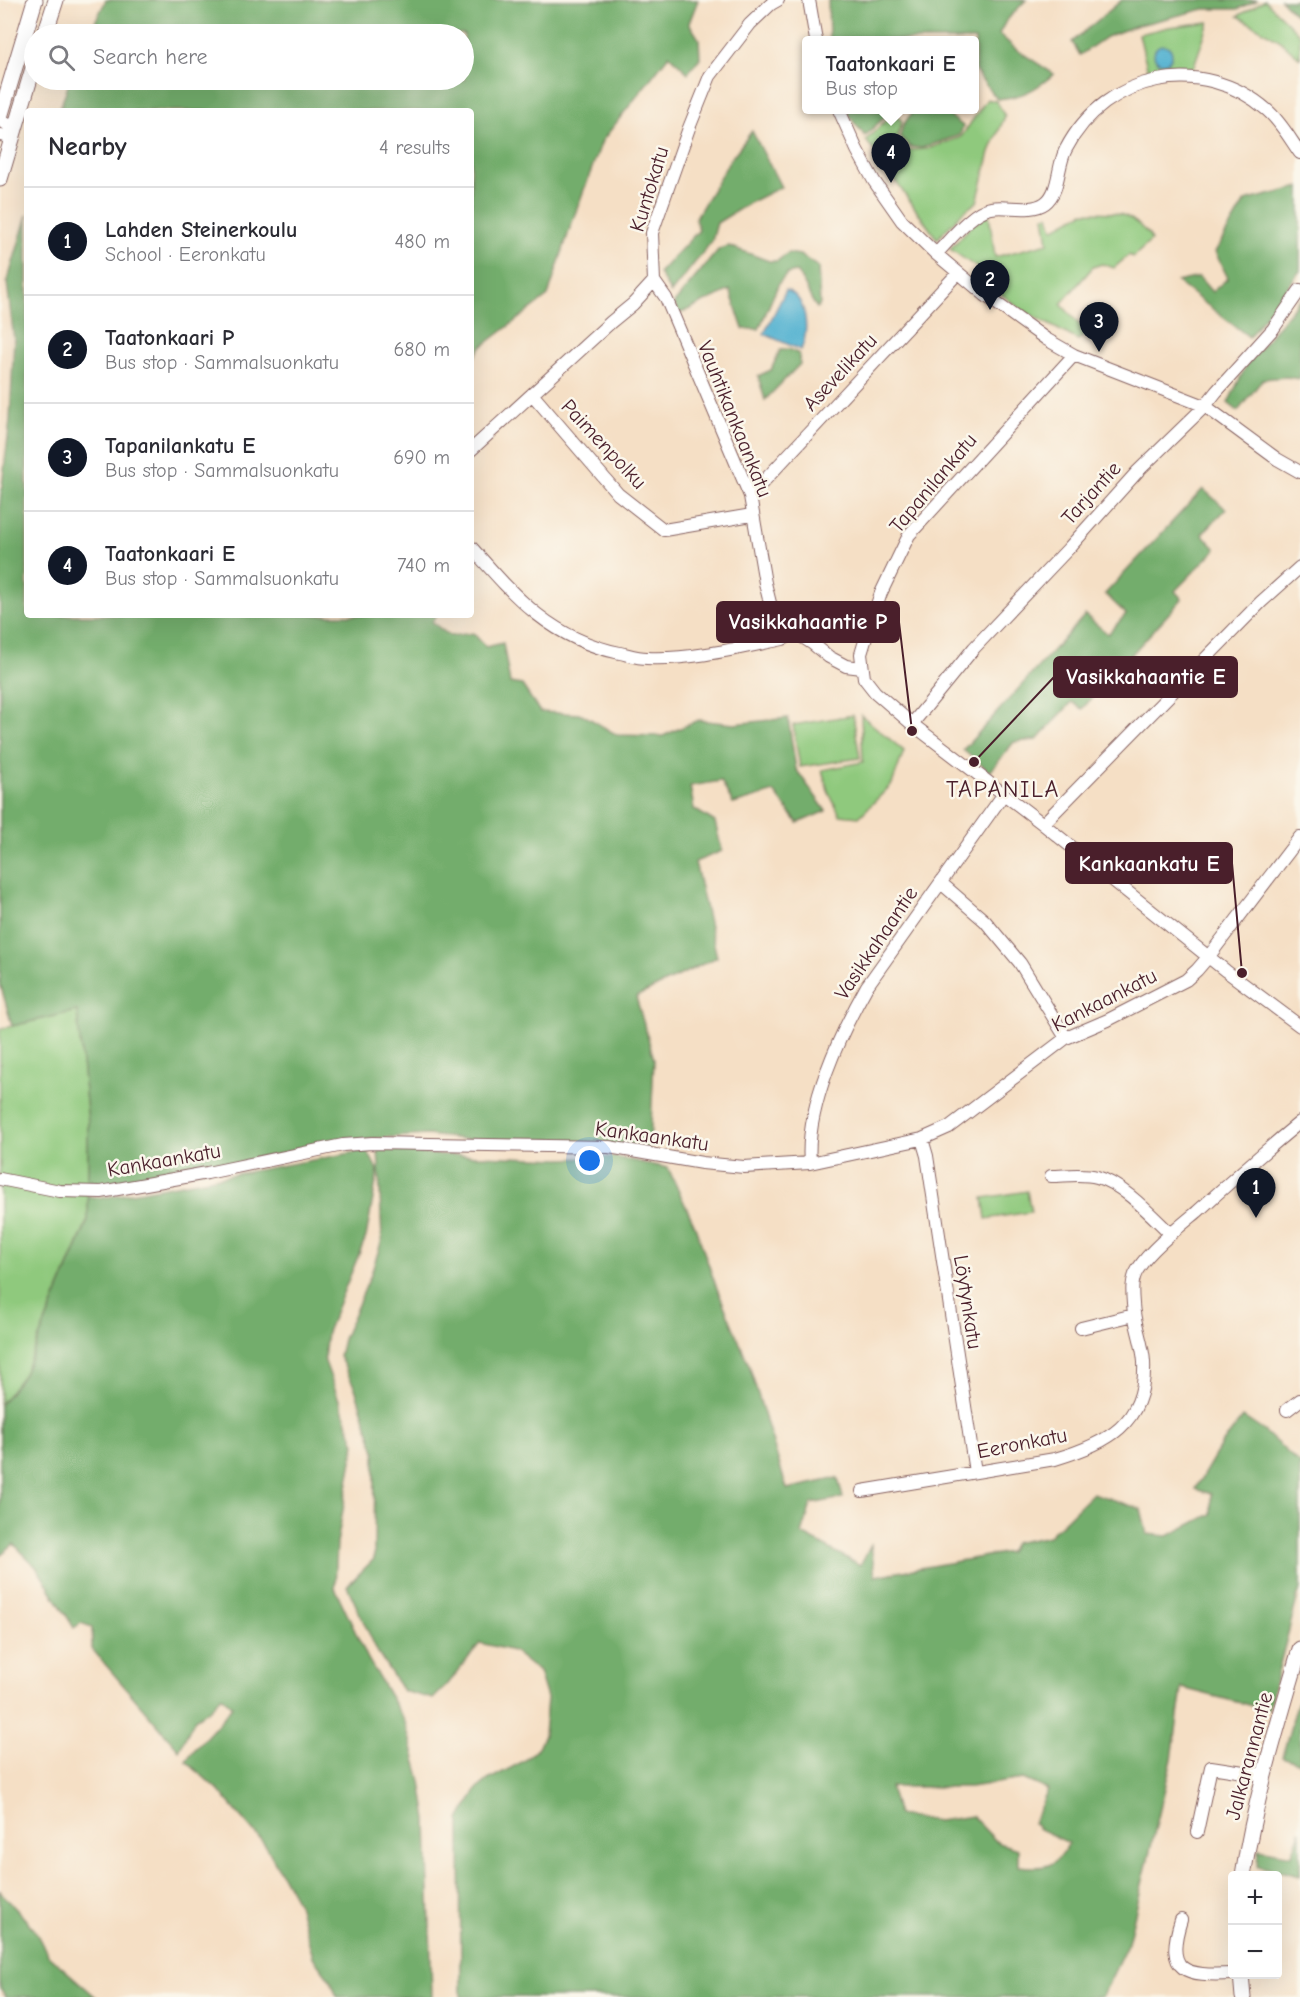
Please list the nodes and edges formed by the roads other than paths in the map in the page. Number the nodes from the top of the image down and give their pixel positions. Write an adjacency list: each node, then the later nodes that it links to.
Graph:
1 (35, 0): 5 (main road)
2 (56, 0): 6 (main road)
3 (778, 0): 17 (street, Kuntokatu)
4 (809, 0): 7 (street)
5 (28, 24)
6 (48, 24)
7 (815, 36)
8 (24, 37): 11 (main road)
9 (24, 90): 12 (main road)
10 (841, 114): 15 (street)
11 (0, 118): 12 (street)
12 (7, 134): 14 (main road)
13 (1300, 153): 15 (street)
14 (0, 179)
15 (936, 254): 16 (street)
16 (958, 273): 19 (street); 24 (street, Asevelikatu)
17 (654, 281): 20 (street); 24 (street, Vauhtikankaankatu)
18 (1300, 290): 21 (street, Tarjantie)
19 (1074, 355): 21 (street); 29 (street, Tapanilankatu)
20 (532, 394): 22 (street); 25 (street, Paimenpolku)
21 (1205, 406): 23 (street); 30 (street, Tarjantie)
22 (474, 447)
23 (1300, 472)
24 (750, 496): 25 (street, Vauhtikankaankatu)
25 (752, 515): 28 (street, Vauhtikankaankatu)
26 (474, 550): 28 (street)
27 (1300, 567): 32 (street)
28 (795, 633): 29 (street, Vauhtikankaankatu)
29 (862, 668): 30 (street)
30 (912, 724): 31 (street)
31 (1003, 795): 32 (street); 34 (street, Vasikkahaantie)
32 (1043, 824): 35 (street)
33 (1300, 837): 35 (street, Kankaankatu)
34 (940, 883): 37 (street); 40 (street, Vasikkahaantie)
35 (1209, 956): 36 (street); 37 (street, Kankaankatu)
36 (1300, 1026)
37 (1066, 1038): 39 (street, Kankaankatu)
38 (1300, 1122): 43 (street, Eeronkatu)
39 (922, 1139): 40 (street, Kankaankatu); 48 (street, Löytynkatu)
40 (810, 1163): 42 (street, Kankaankatu)
41 (1051, 1176): 43 (street)
42 (0, 1179)
43 (1171, 1234): 44 (street, Eeronkatu)
44 (1134, 1315): 45 (street); 48 (street, Eeronkatu)
45 (1081, 1328)
46 (1300, 1400): 47 (street)
47 (1287, 1410)
48 (975, 1472): 49 (street, Eeronkatu)
49 (862, 1491)
50 (1300, 1649): 51 (main road, Jalkarannantie)
51 (1263, 1775): 52 (street); 53 (main road, Jalkarannantie)
52 (1197, 1832)
53 (1244, 1871)
54 (1181, 1920): 55 (street)
55 (1228, 1974)
56 (1241, 1979): 57 (main road)
57 (1243, 1997)

